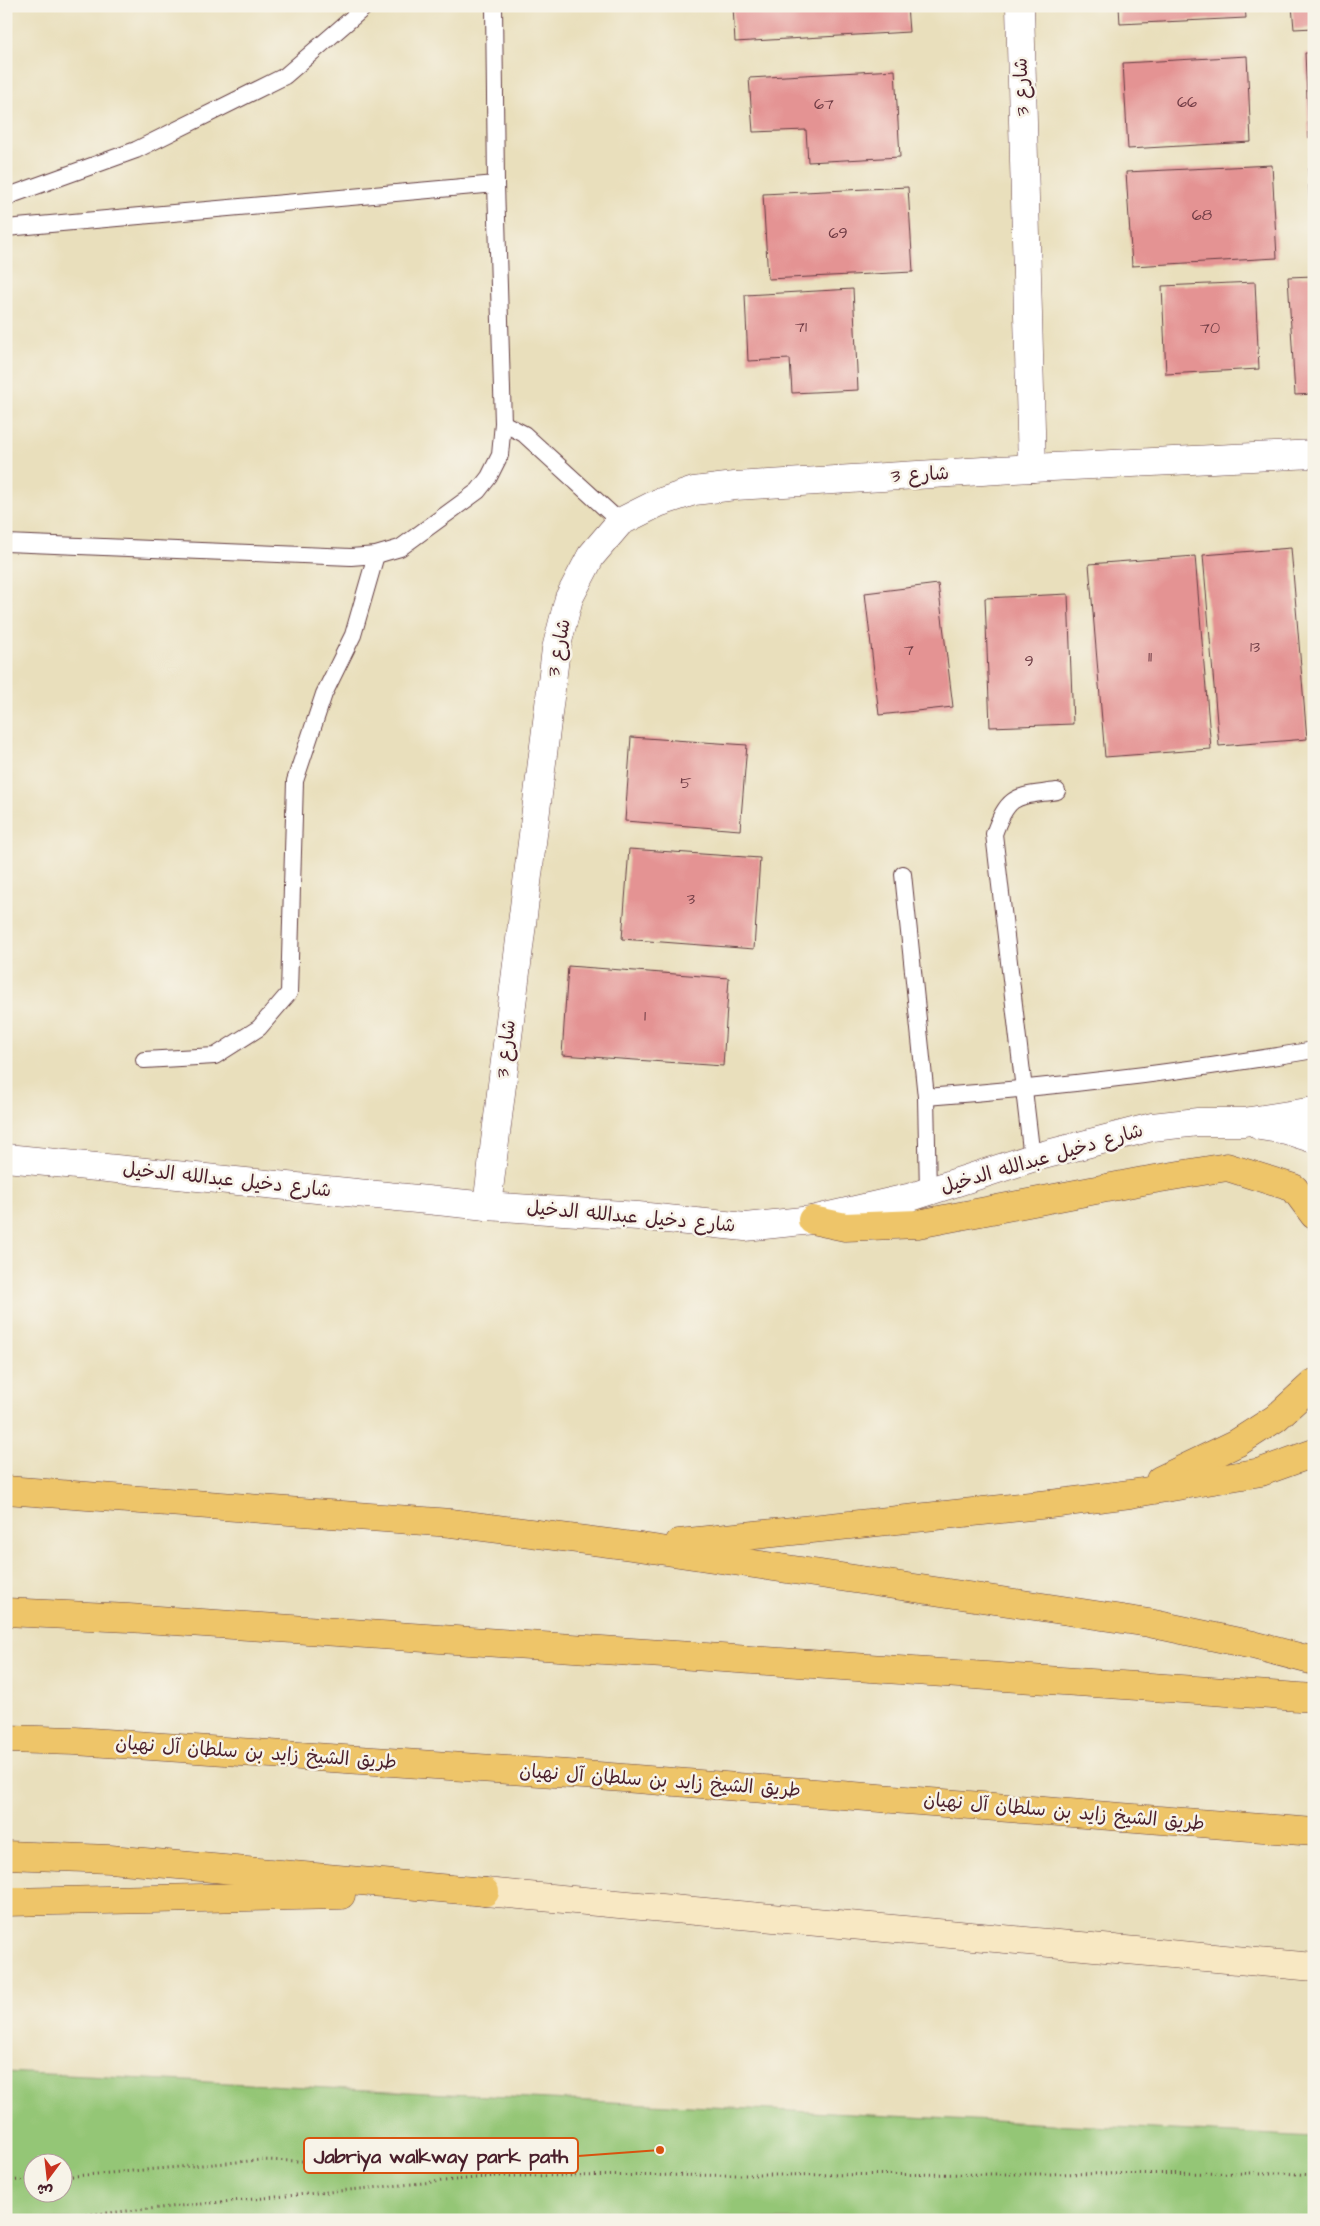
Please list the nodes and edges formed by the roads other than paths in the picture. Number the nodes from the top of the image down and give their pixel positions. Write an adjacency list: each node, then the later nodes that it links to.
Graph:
1 (366, 6): 5 (lane)
2 (494, 6): 4 (lane)
3 (1020, 6): 9 (street, شارع 3)
4 (496, 184): 6 (lane); 7 (lane)
5 (6, 199)
6 (6, 228)
7 (503, 423): 10 (lane); 12 (lane)
8 (1314, 454): 9 (street, شارع 3)
9 (1032, 468): 10 (street, شارع 3)
10 (620, 522): 25 (street, شارع 3)
11 (6, 543): 12 (lane)
12 (376, 555): 16 (lane)
13 (1057, 791): 17 (lane)
14 (903, 874): 18 (lane)
15 (1314, 1050): 17 (lane)
16 (144, 1060)
17 (1024, 1090): 18 (lane); 23 (lane)
18 (926, 1097): 24 (lane)
19 (1314, 1111): 20 (street, شارع دخيل عبدالله الدخيل)
20 (1244, 1122): 21 (street, شارع دخيل عبدالله الدخيل); 23 (street, شارع دخيل عبدالله الدخيل)
21 (1314, 1139)
22 (6, 1158): 25 (street, شارع دخيل عبدالله الدخيل)
23 (1032, 1158): 24 (street, شارع دخيل عبدالله الدخيل)
24 (928, 1192): 27 (street, شارع دخيل عبدالله الدخيل)
25 (487, 1206): 27 (street, شارع دخيل عبدالله الدخيل)
26 (1314, 1215): 27 (highway)
27 (812, 1220)
28 (1314, 1383): 31 (highway)
29 (1314, 1453): 31 (highway)
30 (6, 1490): 32 (highway)
31 (1130, 1494): 32 (highway)
32 (640, 1547): 34 (highway)
33 (6, 1612): 35 (highway)
34 (1314, 1661)
35 (1314, 1698)
36 (6, 1739): 37 (highway, طريق الشيخ زايد بن سلطان آل نهيان)
37 (1314, 1832)
38 (6, 1855): 39 (highway)
39 (485, 1892): 40 (highway); 41 (main road)
40 (6, 1902)
41 (1314, 1967)

